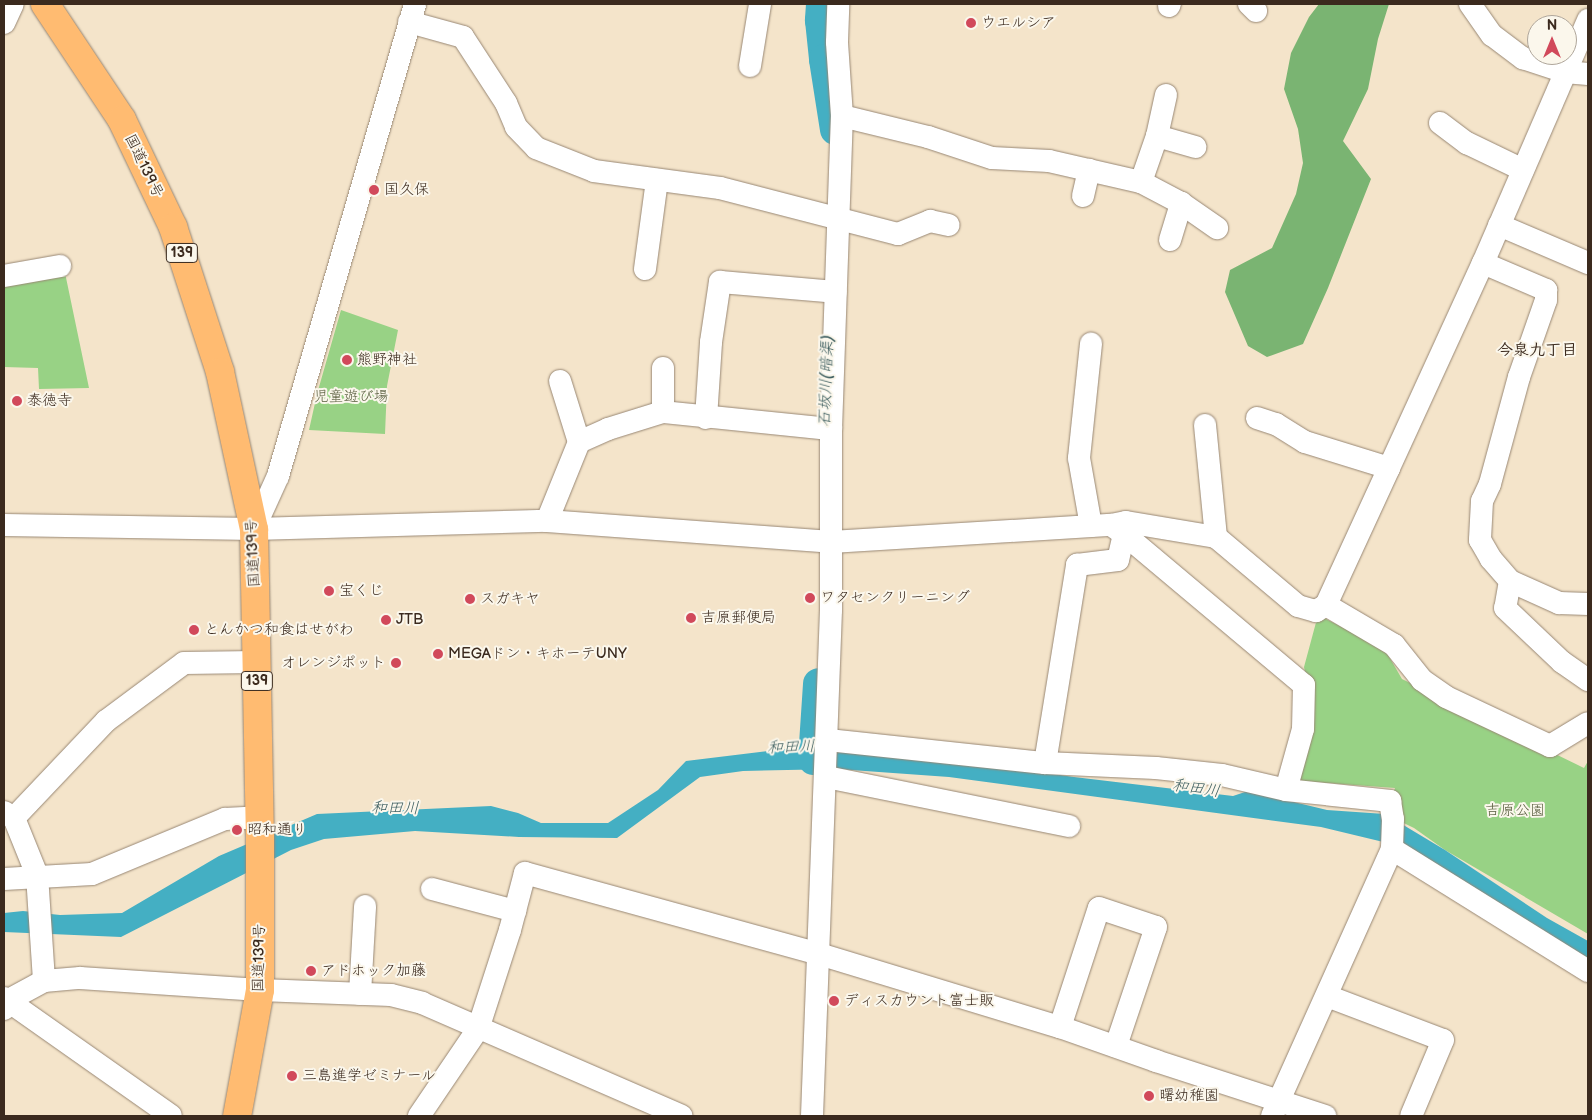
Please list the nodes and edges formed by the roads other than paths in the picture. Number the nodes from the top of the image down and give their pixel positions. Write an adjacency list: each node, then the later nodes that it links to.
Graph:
1 (13, 4): 8 (street)
2 (760, 4): 9 (street)
3 (834, 4): 13 (street)
4 (1470, 4): 10 (street)
5 (49, 6): 47 (highway, 国道139号 / 139)
6 (412, 13): 19 (street); 47 (street)
7 (1588, 20): 10 (street)
8 (4, 23)
9 (750, 66)
10 (1565, 72): 11 (street); 18 (street)
11 (1588, 74)
12 (1166, 95): 15 (street)
13 (842, 116): 17 (street); 23 (street)
14 (1440, 123): 18 (street)
15 (1157, 136): 16 (street); 20 (street)
16 (1195, 147)
17 (1089, 170): 20 (street); 21 (street)
18 (1523, 170): 25 (street)
19 (657, 180): 23 (street); 31 (street)
20 (1141, 182): 22 (street)
21 (1083, 196)
22 (1182, 203): 26 (street); 27 (street)
23 (831, 218): 24 (street); 33 (street)
24 (949, 225)
25 (1499, 225): 28 (street); 29 (street)
26 (1217, 228)
27 (1170, 240)
28 (1483, 263): 43 (street); 50 (street)
29 (1588, 263)
30 (60, 266): 32 (street)
31 (645, 269)
32 (4, 276)
33 (830, 291): 38 (street); 41 (street)
34 (1092, 344): 46 (street)
35 (663, 368): 37 (street)
36 (560, 381): 42 (street)
37 (663, 412): 38 (street); 42 (street)
38 (706, 418): 41 (street)
39 (1257, 418): 43 (street)
40 (1205, 424): 48 (street)
41 (826, 429): 49 (street)
42 (578, 442): 44 (street)
43 (1389, 468): 52 (street)
44 (548, 521): 47 (street); 49 (street)
45 (4, 525): 47 (street)
46 (1108, 528): 48 (street); 49 (street); 57 (street); 59 (street)
47 (254, 529): 53 (highway, 国道139号 / 139)
48 (1216, 537): 52 (street)
49 (823, 542): 56 (street)
50 (1510, 581): 51 (street); 54 (street)
51 (1588, 604)
52 (1326, 605): 55 (street)
53 (256, 662): 60 (street); 61 (highway, 国道139号 / 139)
54 (1588, 680)
55 (1588, 723)
56 (828, 740): 57 (street); 58 (street)
57 (1046, 763): 59 (street)
58 (826, 777): 62 (street); 69 (street)
59 (1286, 790): 63 (street)
60 (9, 815): 64 (street)
61 (260, 825): 64 (street); 72 (highway, 国道139号 / 139)
62 (1069, 826)
63 (1392, 850): 70 (street); 74 (street)
64 (37, 875): 65 (street); 71 (street)
65 (4, 879)
66 (432, 889): 68 (street)
67 (365, 906): 73 (street)
68 (515, 911): 69 (street); 77 (street)
69 (819, 954): 76 (street); 84 (street)
70 (1588, 971)
71 (44, 981): 72 (street); 75 (street)
72 (260, 990): 73 (street); 81 (highway, 国道139号 / 139)
73 (360, 994): 77 (street)
74 (1327, 996): 79 (street); 86 (street)
75 (5, 1002): 80 (street)
76 (1060, 1027): 78 (street); 78 (street)
77 (478, 1029): 82 (street); 83 (street)
78 (1116, 1046): 79 (street)
79 (1275, 1108): 85 (street)
80 (171, 1116)
81 (237, 1116)
82 (419, 1116)
83 (682, 1116)
84 (812, 1116)
85 (1324, 1116)
86 (1411, 1116)

